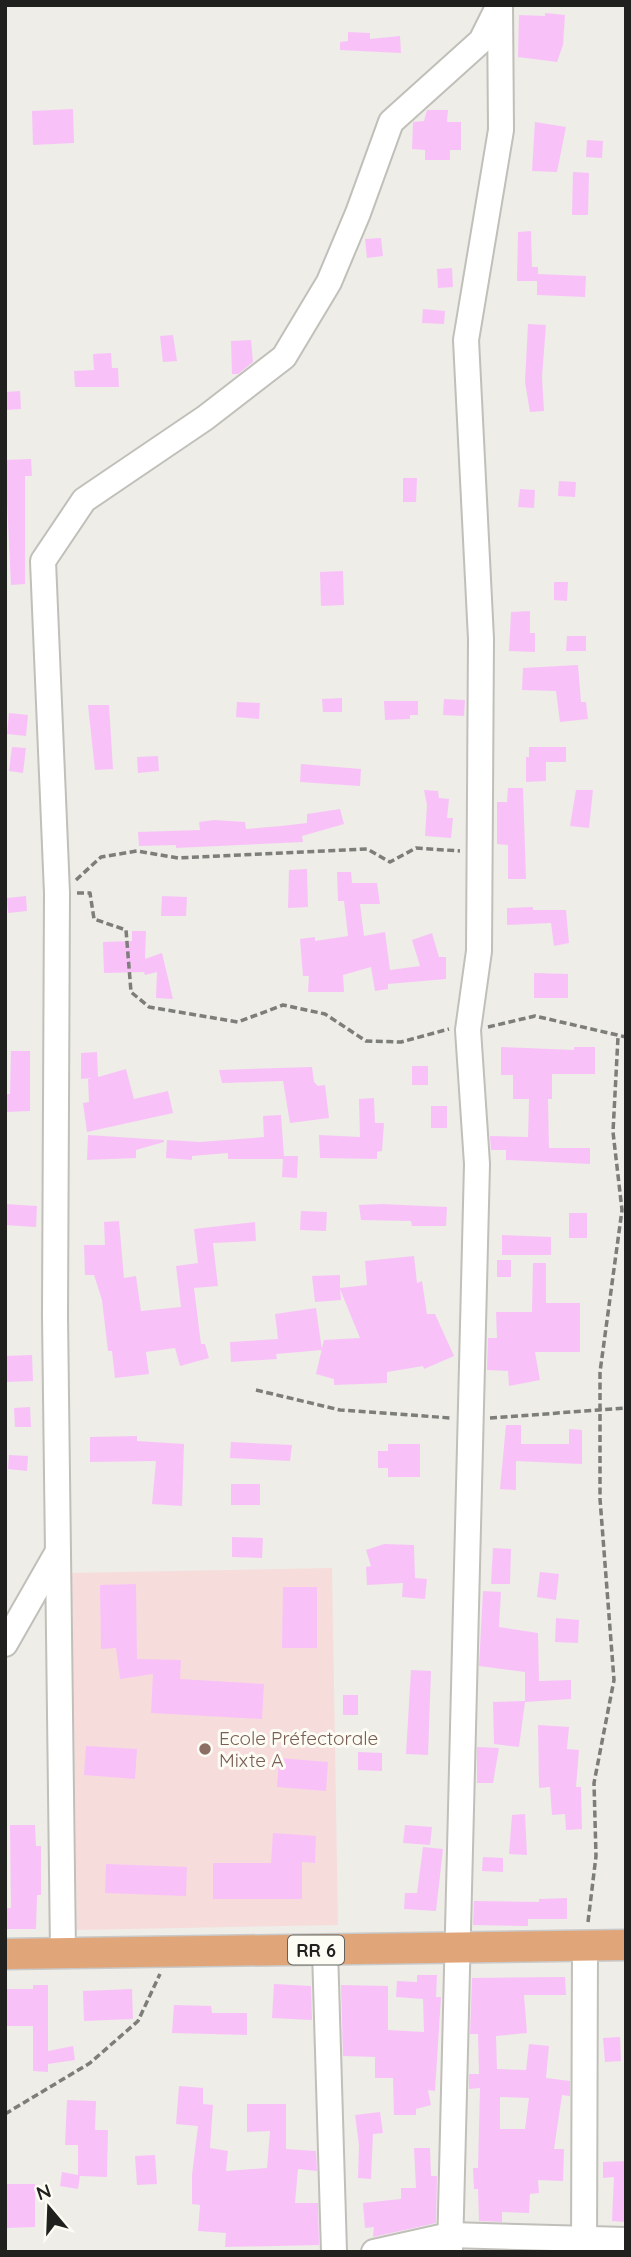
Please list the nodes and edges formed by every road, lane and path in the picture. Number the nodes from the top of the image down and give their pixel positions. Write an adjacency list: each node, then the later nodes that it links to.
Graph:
1 (499, 5): 2 (street); 3 (street)
2 (479, 852): 3 (path); 4 (street)
3 (57, 893): 4 (path); 11 (street)
4 (468, 1030): 5 (path); 10 (street)
5 (618, 1037): 6 (path); 9 (path)
6 (626, 1037)
7 (257, 1390): 10 (path)
8 (626, 1408): 9 (path)
9 (601, 1411): 10 (path); 14 (path)
10 (469, 1419): 13 (street)
11 (58, 1552): 12 (street); 17 (street)
12 (5, 1644)
13 (456, 1945): 14 (main road, RR 6); 16 (main road, RR 6); 22 (street)
14 (585, 1945): 15 (main road, RR 6); 23 (street)
15 (626, 1945)
16 (325, 1950): 18 (main road, RR 6); 24 (street)
17 (63, 1952): 18 (main road, RR 6); 19 (main road, RR 6)
18 (170, 1952): 20 (path)
19 (5, 1954)
20 (5, 2114)
21 (626, 2240): 23 (street)
22 (450, 2243): 23 (street); 25 (street)
23 (584, 2245)
24 (334, 2252)
25 (374, 2252)

